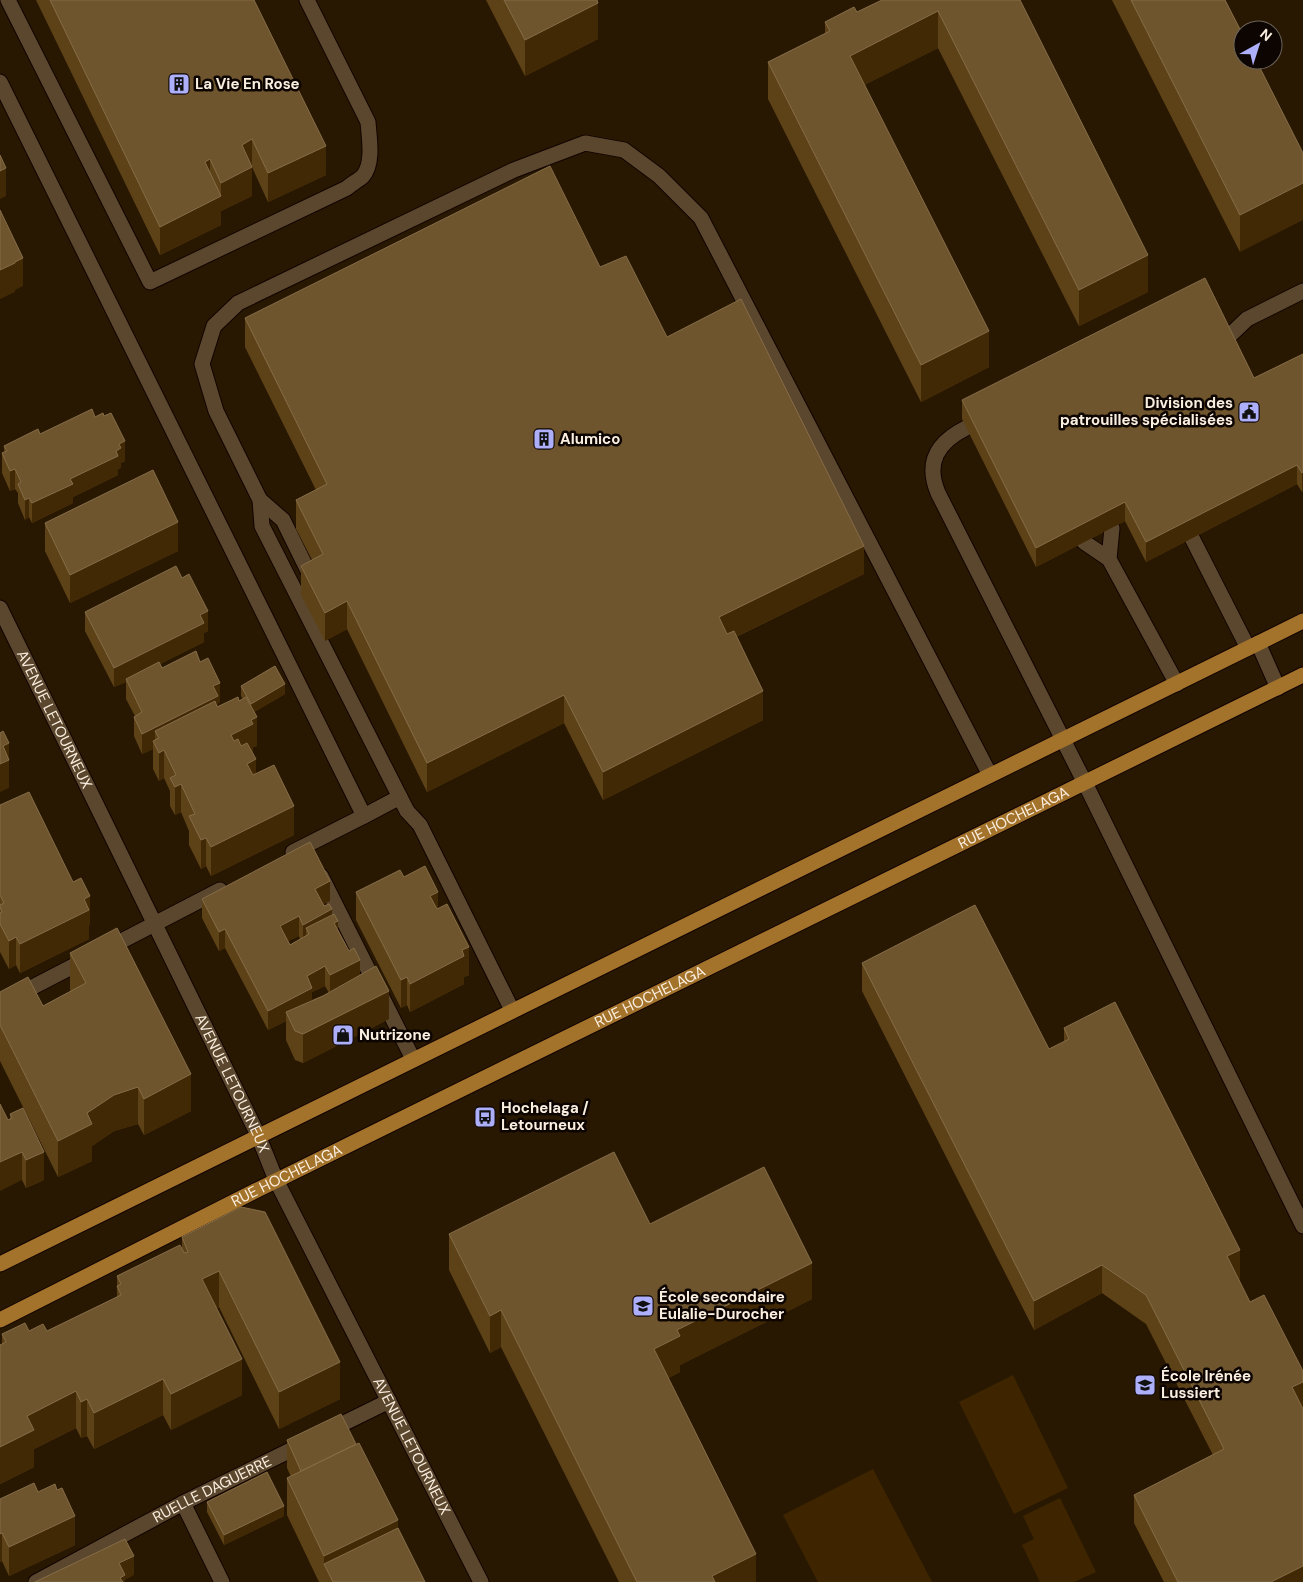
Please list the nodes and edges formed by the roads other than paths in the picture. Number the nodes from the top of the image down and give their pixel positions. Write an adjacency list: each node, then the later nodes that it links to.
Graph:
1 (8, 0): 2 (street)
2 (307, 0)
3 (0, 82): 23 (street)
4 (1303, 291): 5 (street)
5 (1226, 339)
6 (966, 428): 19 (street)
7 (260, 500): 12 (street); 20 (street); 22 (street)
8 (1112, 528): 11 (street)
9 (1192, 538): 15 (street)
10 (1084, 542): 11 (street)
11 (1108, 559): 17 (street)
12 (315, 587)
13 (0, 608): 27 (street, AVENUE LETOURNEUX)
14 (1303, 621): 15 (main road)
15 (1253, 646): 17 (main road); 18 (street)
16 (1303, 675): 18 (main road, RUE HOCHELAGA)
17 (1177, 684): 19 (main road)
18 (1278, 688): 21 (main road, RUE HOCHELAGA)
19 (1062, 740): 20 (main road); 21 (street)
20 (990, 775): 29 (main road)
21 (1085, 783): 32 (main road, RUE HOCHELAGA); 33 (street)
22 (400, 797): 23 (street); 29 (street)
23 (364, 816): 24 (street)
24 (311, 854): 25 (street); 30 (street)
25 (281, 858)
26 (232, 884): 27 (street)
27 (154, 924): 28 (street); 31 (street, AVENUE LETOURNEUX)
28 (0, 1004)
29 (512, 1010): 30 (main road)
30 (413, 1059): 31 (main road)
31 (258, 1135): 32 (street, AVENUE LETOURNEUX); 34 (main road)
32 (276, 1180): 35 (main road, RUE HOCHELAGA); 36 (street, AVENUE LETOURNEUX)
33 (1303, 1226)
34 (0, 1264)
35 (0, 1320)
36 (389, 1401): 37 (street, RUELLE DAGUERRE); 40 (street, AVENUE LETOURNEUX)
37 (183, 1503): 38 (street, RUELLE DAGUERRE); 39 (street)
38 (36, 1582)
39 (222, 1582)
40 (481, 1582)

